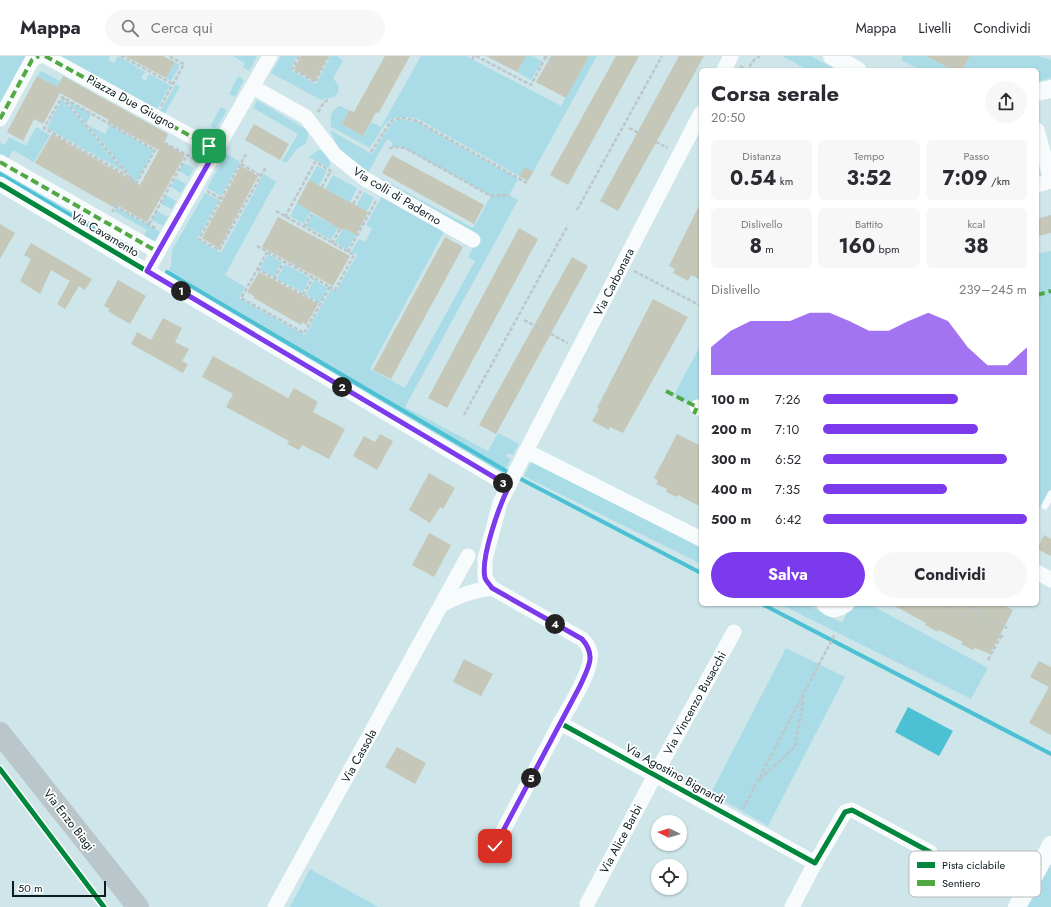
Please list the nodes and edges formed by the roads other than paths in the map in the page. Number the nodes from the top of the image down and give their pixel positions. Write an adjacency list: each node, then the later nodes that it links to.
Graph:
1 (38, 56): 10 (street)
2 (45, 56): 12 (street, Piazza Due Giugno)
3 (270, 56): 6 (street)
4 (832, 56): 5 (street)
5 (853, 68)
6 (253, 87): 12 (street); 17 (street, Via colli di Paderno)
7 (1051, 89): 8 (street)
8 (1039, 92)
9 (699, 117): 20 (street, Via Carbonara)
10 (0, 119)
11 (1039, 137): 14 (street)
12 (216, 150): 18 (street)
13 (0, 162): 18 (street)
14 (1051, 181): 16 (street)
15 (0, 184): 19 (street, Via Cavamento)
16 (1039, 184)
17 (473, 240)
18 (158, 252): 19 (street)
19 (147, 271): 21 (street, Via Cavamento)
20 (526, 451): 21 (street, Via Carbonara); 24 (street)
21 (509, 486): 28 (street)
22 (1051, 494): 23 (lane)
23 (1045, 506)
24 (699, 538)
25 (468, 556): 29 (street, Via Cassola)
26 (1039, 573): 27 (street)
27 (1051, 580)
28 (492, 588): 29 (street); 33 (street)
29 (443, 604): 44 (street, Via Cassola)
30 (825, 606): 31 (street)
31 (845, 606)
32 (734, 632): 35 (street, Via Vincenzo Busacchi)
33 (560, 723): 35 (street, Via Agostino Bignardi); 37 (street)
34 (0, 733): 43 (main road, Via Enzo Biagi)
35 (655, 775): 39 (street, Via Agostino Bignardi); 42 (street, Via Alice Barbi)
36 (1051, 845): 40 (street)
37 (495, 846)
38 (928, 851): 39 (street)
39 (815, 863): 45 (street)
40 (1041, 863)
41 (1022, 897): 46 (street)
42 (587, 904)
43 (138, 907)
44 (275, 907)
45 (792, 907)
46 (1017, 907)

